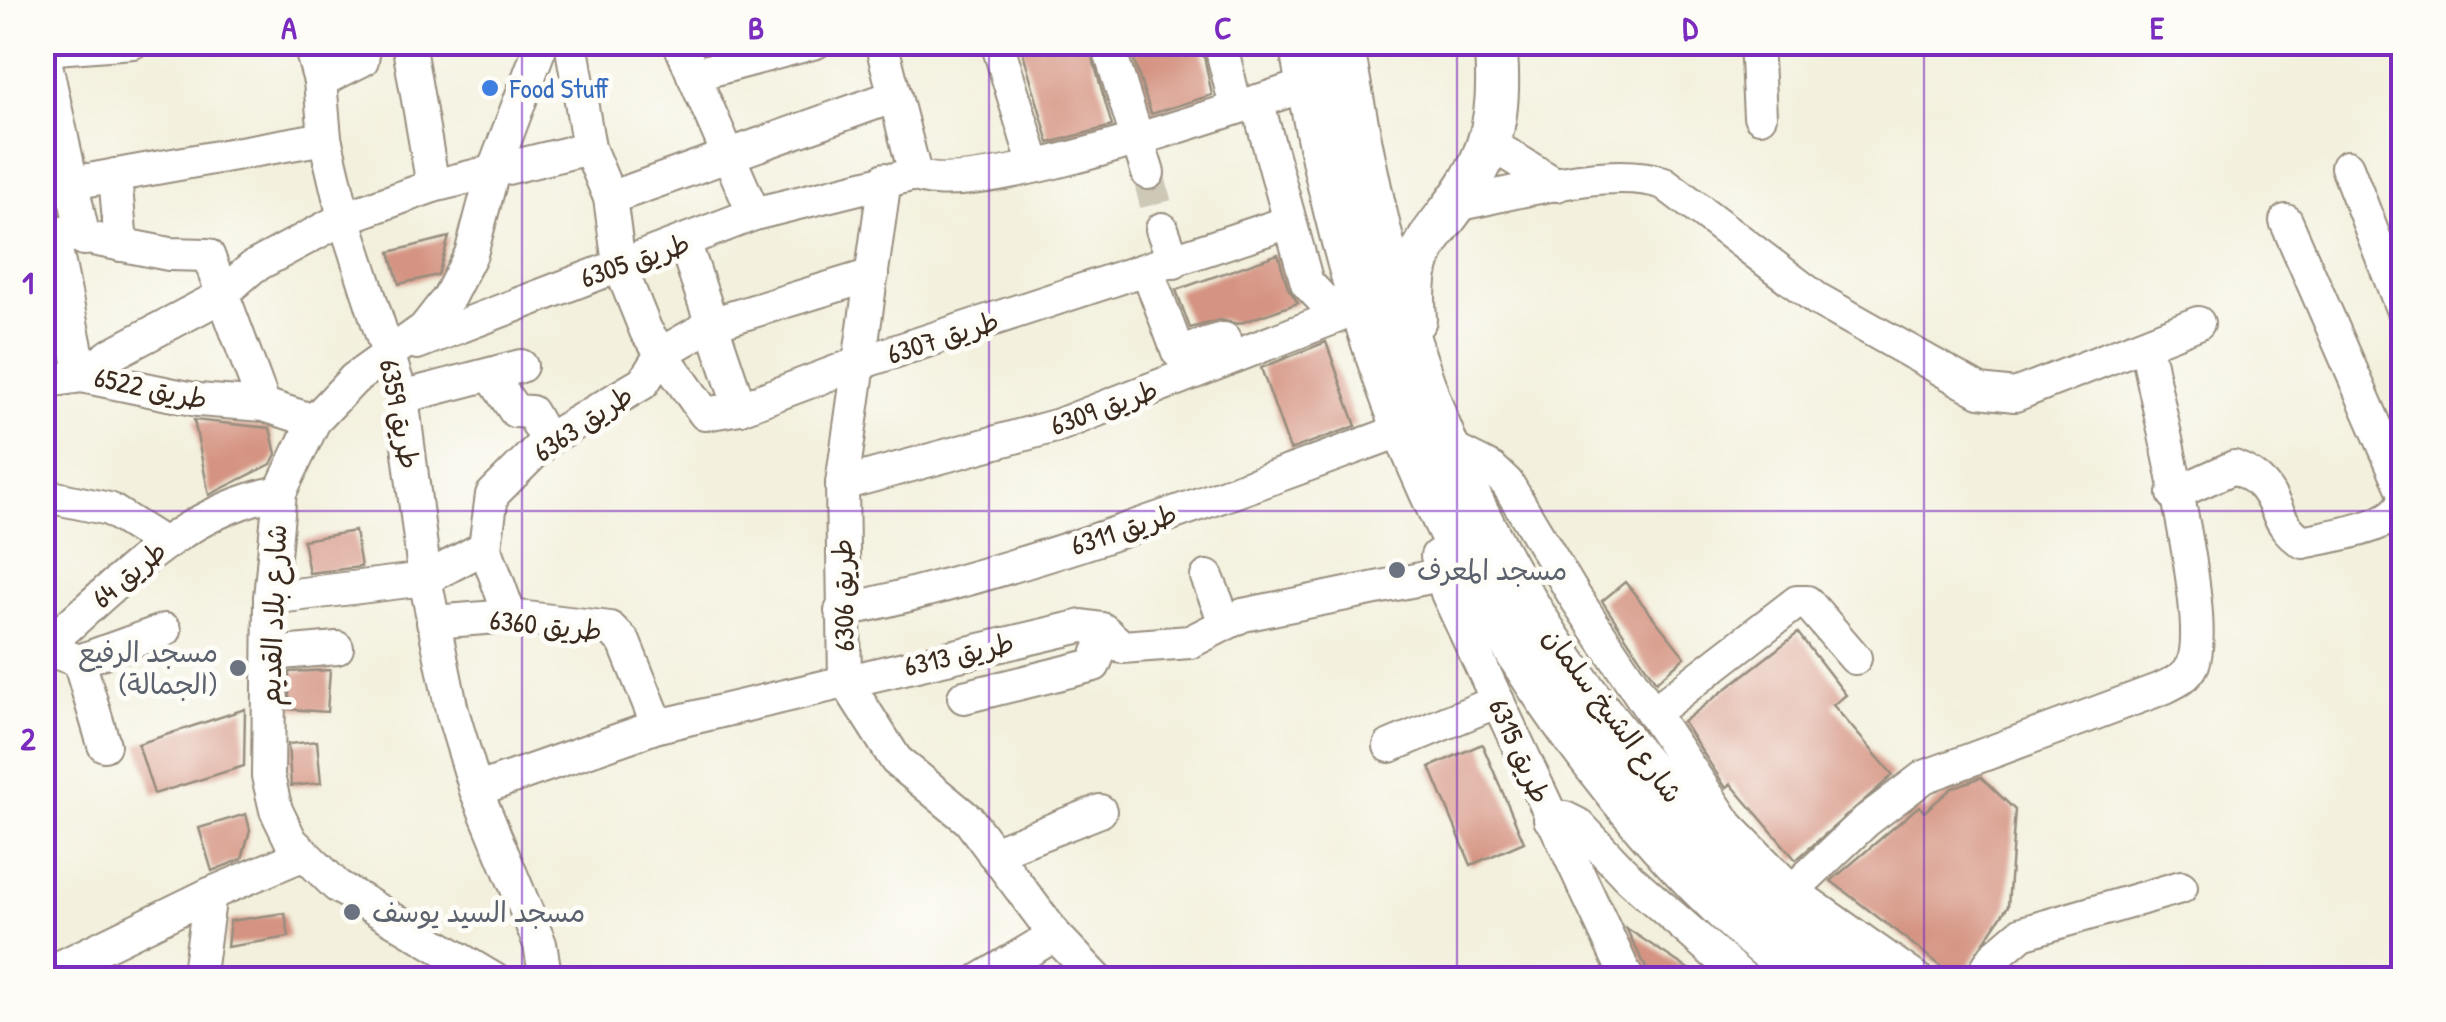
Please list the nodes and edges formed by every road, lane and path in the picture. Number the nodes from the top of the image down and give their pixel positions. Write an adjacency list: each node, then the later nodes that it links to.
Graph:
1 (132, 42): 17 (street)
2 (309, 42): 19 (street, طريق 6359)
3 (365, 42): 19 (street)
4 (408, 42): 37 (street)
5 (542, 42): 33 (street, شارع بلاد القديم)
6 (571, 42): 27 (street)
7 (680, 42): 18 (street)
8 (816, 42): 18 (street)
9 (881, 42): 21 (street)
10 (998, 42): 29 (street)
11 (1107, 42): 25 (street)
12 (1220, 42): 22 (street)
13 (1300, 42): 20 (main road, شارع الشيخ سلمان)
14 (1342, 42): 61 (main road, شارع الشيخ سلمان)
15 (1496, 42): 26 (main road)
16 (1756, 42): 23 (street)
17 (43, 47): 35 (street)
18 (693, 75): 28 (street)
19 (320, 81): 24 (street, طريق 6359)
20 (1308, 84): 22 (street, طريق 6305); 53 (main road, شارع الشيخ سلمان)
21 (895, 96): 28 (street); 34 (street)
22 (1246, 104): 25 (street, طريق 6305); 43 (street)
23 (1760, 116)
24 (325, 138): 32 (street); 41 (street, طريق 6359)
25 (1135, 139): 29 (street, طريق 6305); 31 (street)
26 (1489, 143): 36 (street); 39 (main road)
27 (588, 148): 33 (street); 38 (street)
28 (730, 154): 38 (street); 40 (street)
29 (1035, 166): 34 (street, طريق 6305)
30 (2347, 168): 54 (street)
31 (1148, 174)
32 (114, 175): 35 (street); 48 (street)
33 (492, 175): 37 (street); 58 (street, شارع بلاد القديم)
34 (900, 176): 40 (street, طريق 6305); 51 (street, طريق 6306)
35 (72, 183): 46 (street)
36 (1557, 185): 39 (street); 55 (street)
37 (434, 186): 41 (street)
38 (610, 198): 49 (street)
39 (1450, 206): 61 (main road)
40 (754, 214): 47 (street, طريق 6305)
41 (344, 218): 52 (street); 58 (street, طريق 6359)
42 (2286, 221): 70 (street)
43 (1289, 222): 50 (street, طريق 6307); 53 (street)
44 (1162, 228): 50 (street)
45 (48, 230): 46 (street); 62 (street, طريق 6522)
46 (84, 240): 48 (street)
47 (686, 244): 49 (street, طريق 6305); 56 (street)
48 (121, 245): 52 (street)
49 (619, 264): 57 (street); 58 (street, طريق 6305)
50 (1161, 267): 53 (street); 59 (street, طريق 6307)
51 (872, 274): 56 (street, طريق 6363); 59 (street, طريق 6306)
52 (224, 293): 62 (street); 65 (street)
53 (1342, 305): 68 (main road, شارع الشيخ سلمان); 72 (street, طريق 6309)
54 (2404, 314)
55 (2198, 322)
56 (714, 323): 57 (street, طريق 6363); 66 (street)
57 (662, 353): 66 (street); 69 (street, طريق 6363)
58 (390, 354): 64 (street, طريق 6359); 67 (street, شارع بلاد القديم)
59 (856, 364): 66 (street, طريق 6307); 72 (street, طريق 6306)
60 (2150, 364): 75 (street)
61 (1420, 370): 71 (main road, شارع الشيخ سلمان)
62 (82, 376): 63 (street); 65 (street, طريق 6522)
63 (42, 382)
64 (402, 397): 69 (street); 83 (street, طريق 6359)
65 (264, 405): 67 (street, طريق 6522)
66 (740, 408)
67 (314, 422): 74 (street, شارع بلاد القديم)
68 (1402, 430): 78 (main road, شارع الشيخ سلمان); 85 (street, طريق 6311)
69 (546, 440): 80 (street, طريق 6363)
70 (2394, 444): 73 (street)
71 (1448, 447): 99 (street); 123 (main road, شارع الشيخ سلمان)
72 (842, 484): 85 (street, طريق 6306)
73 (2404, 491)
74 (280, 492): 79 (street, طريق 64); 84 (street, شارع بلاد القديم)
75 (2174, 494): 77 (street); 110 (street)
76 (42, 495): 79 (street)
77 (2404, 500)
78 (1438, 516): 81 (street, طريق 6315); 122 (main road, شارع الشيخ سلمان)
79 (161, 542): 91 (street, طريق 64)
80 (485, 547): 83 (street); 86 (street)
81 (1440, 576): 88 (street, طريق 6313); 98 (street, طريق 6315)
82 (1207, 577): 88 (street)
83 (425, 579): 84 (street); 87 (street, طريق 6359)
84 (270, 598): 93 (street, شارع بلاد القديم)
85 (841, 611): 96 (street, طريق 6306)
86 (510, 616): 87 (street, طريق 6360); 100 (street, طريق 6360)
87 (433, 622): 103 (street, طريق 6359)
88 (1225, 622): 90 (street, طريق 6313)
89 (165, 630): 95 (street)
90 (1107, 633): 96 (street, طريق 6313); 97 (street)
91 (43, 648): 95 (street)
92 (337, 648): 93 (street)
93 (271, 654): 107 (street, شارع بلاد القديم)
94 (1855, 658): 99 (street)
95 (78, 660): 101 (street)
96 (845, 680): 100 (street, طريق 6313); 106 (street, طريق 6306)
97 (964, 698)
98 (1498, 701): 102 (street); 105 (street, طريق 6315)
99 (1654, 712): 110 (street)
100 (658, 726): 103 (street, طريق 6313)
101 (104, 745)
102 (1390, 746)
103 (476, 790): 117 (street, طريق 6359)
104 (1100, 811): 106 (street)
105 (1550, 819): 108 (street); 112 (street, طريق 6315)
106 (994, 852): 113 (street, طريق 6306)
107 (302, 855): 111 (street); 116 (street, شارع بلاد القديم)
108 (1630, 878): 112 (street); 121 (street)
109 (2180, 888): 125 (street)
110 (1792, 890): 124 (street)
111 (210, 894): 114 (street); 115 (street)
112 (1588, 899): 120 (street, طريق 6315)
113 (1055, 935): 118 (street); 119 (street, طريق 6306)
114 (42, 976)
115 (198, 980)
116 (495, 980)
117 (546, 980)
118 (980, 980)
119 (1098, 980)
120 (1628, 980)
121 (1745, 980)
122 (1808, 980)
123 (1875, 980)
124 (1918, 980)
125 (1979, 980)

